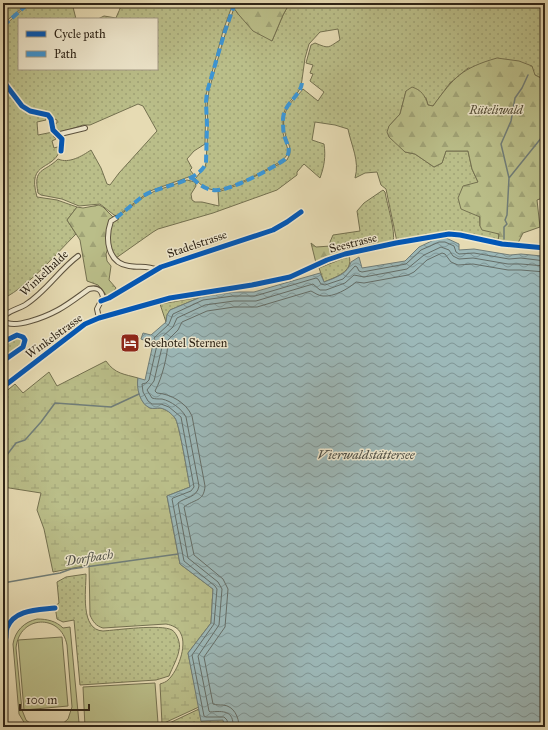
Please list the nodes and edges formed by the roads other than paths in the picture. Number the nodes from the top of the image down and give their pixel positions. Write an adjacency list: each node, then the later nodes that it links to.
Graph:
1 (3, 81): 3 (street)
2 (85, 128): 3 (street)
3 (56, 135): 4 (street)
4 (61, 151)
5 (301, 212): 9 (street, Stadelstrasse)
6 (116, 218): 9 (street)
7 (545, 248): 12 (street, Seestrasse)
8 (78, 256): 11 (street, Winkelhalde)
9 (157, 270): 10 (street, Stadelstrasse)
10 (101, 301): 11 (street, Winkelhalde); 12 (street)
11 (3, 318)
12 (99, 318): 15 (street, Winkelstrasse)
13 (3, 342): 14 (street)
14 (3, 361)
15 (4, 384)
16 (55, 608): 17 (street)
17 (3, 643)

